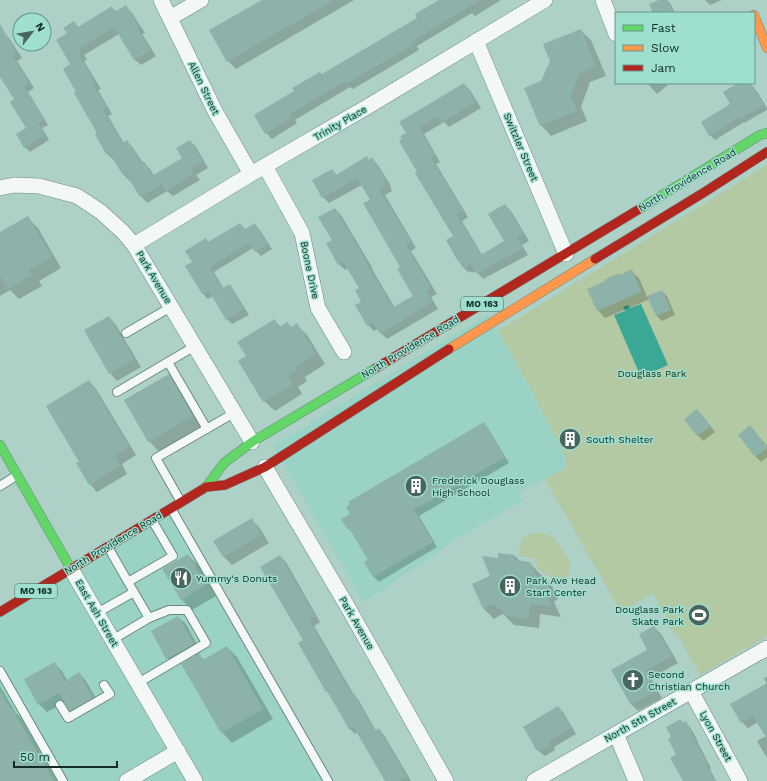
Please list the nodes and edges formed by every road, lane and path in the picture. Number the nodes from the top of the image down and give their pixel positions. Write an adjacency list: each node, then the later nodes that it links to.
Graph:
1 (161, 0): 5 (street, Allen Street)
2 (201, 0): 5 (street)
3 (544, 0): 8 (street, Trinity Place)
4 (603, 0): 7 (street)
5 (170, 18): 13 (street, Allen Street)
6 (755, 19): 9 (main road)
7 (615, 31)
8 (476, 41): 12 (street, Trinity Place); 16 (street, Switzler Street)
9 (767, 48)
10 (767, 133): 16 (main road, North Providence Road / MO 163)
11 (767, 152): 29 (main road, North Providence Road / MO 163)
12 (265, 166): 13 (street, Trinity Place); 20 (street, Boone Drive)
13 (251, 174): 15 (street, Trinity Place)
14 (0, 188): 15 (street, Park Avenue)
15 (134, 244): 17 (street, Park Avenue)
16 (566, 254): 23 (main road, North Providence Road / MO 163)
17 (171, 307): 18 (lane); 19 (street, Park Avenue)
18 (126, 333)
19 (195, 346): 21 (lane); 24 (street, Park Avenue)
20 (344, 352)
21 (168, 362): 22 (lane); 25 (lane)
22 (117, 392)
23 (312, 406): 26 (main road); 28 (main road, North Providence Road / MO 163)
24 (234, 413): 25 (lane); 28 (street, Park Avenue)
25 (207, 429): 35 (lane)
26 (274, 440)
27 (0, 445): 31 (main road, East Ash Street)
28 (250, 449): 34 (main road, North Providence Road / MO 163)
29 (264, 461): 32 (main road, North Providence Road / MO 163); 58 (street, Park Avenue)
30 (242, 467): 32 (main road)
31 (17, 475): 33 (lane); 39 (main road, East Ash Street)
32 (225, 485): 34 (main road, North Providence Road / MO 163)
33 (0, 486)
34 (206, 487): 35 (main road, North Providence Road / MO 163)
35 (181, 502): 36 (main road, North Providence Road / MO 163)
36 (171, 508): 37 (main road, North Providence Road / MO 163); 57 (lane)
37 (152, 520): 38 (main road, North Providence Road / MO 163); 40 (lane)
38 (108, 547): 39 (main road, North Providence Road / MO 163); 40 (lane)
39 (71, 569): 42 (main road, North Providence Road / MO 163); 43 (street, East Ash Street)
40 (128, 582): 41 (lane)
41 (134, 592): 43 (lane); 44 (lane)
42 (0, 612)
43 (97, 613): 45 (street, East Ash Street)
44 (149, 618): 45 (lane); 48 (lane)
45 (112, 640): 48 (street, East Ash Street)
46 (767, 648): 50 (street, North 5th Street)
47 (0, 671): 54 (lane)
48 (138, 684): 53 (street, East Ash Street)
49 (104, 685): 51 (lane)
50 (691, 691): 52 (street, North 5th Street); 61 (street, Lyon Street)
51 (60, 705)
52 (616, 734): 59 (street, North 5th Street); 60 (street)
53 (178, 751): 55 (street); 56 (street, East Ash Street)
54 (64, 781)
55 (127, 781)
56 (195, 781)
57 (328, 781)
58 (446, 781)
59 (534, 781)
60 (636, 781)
61 (740, 781)

